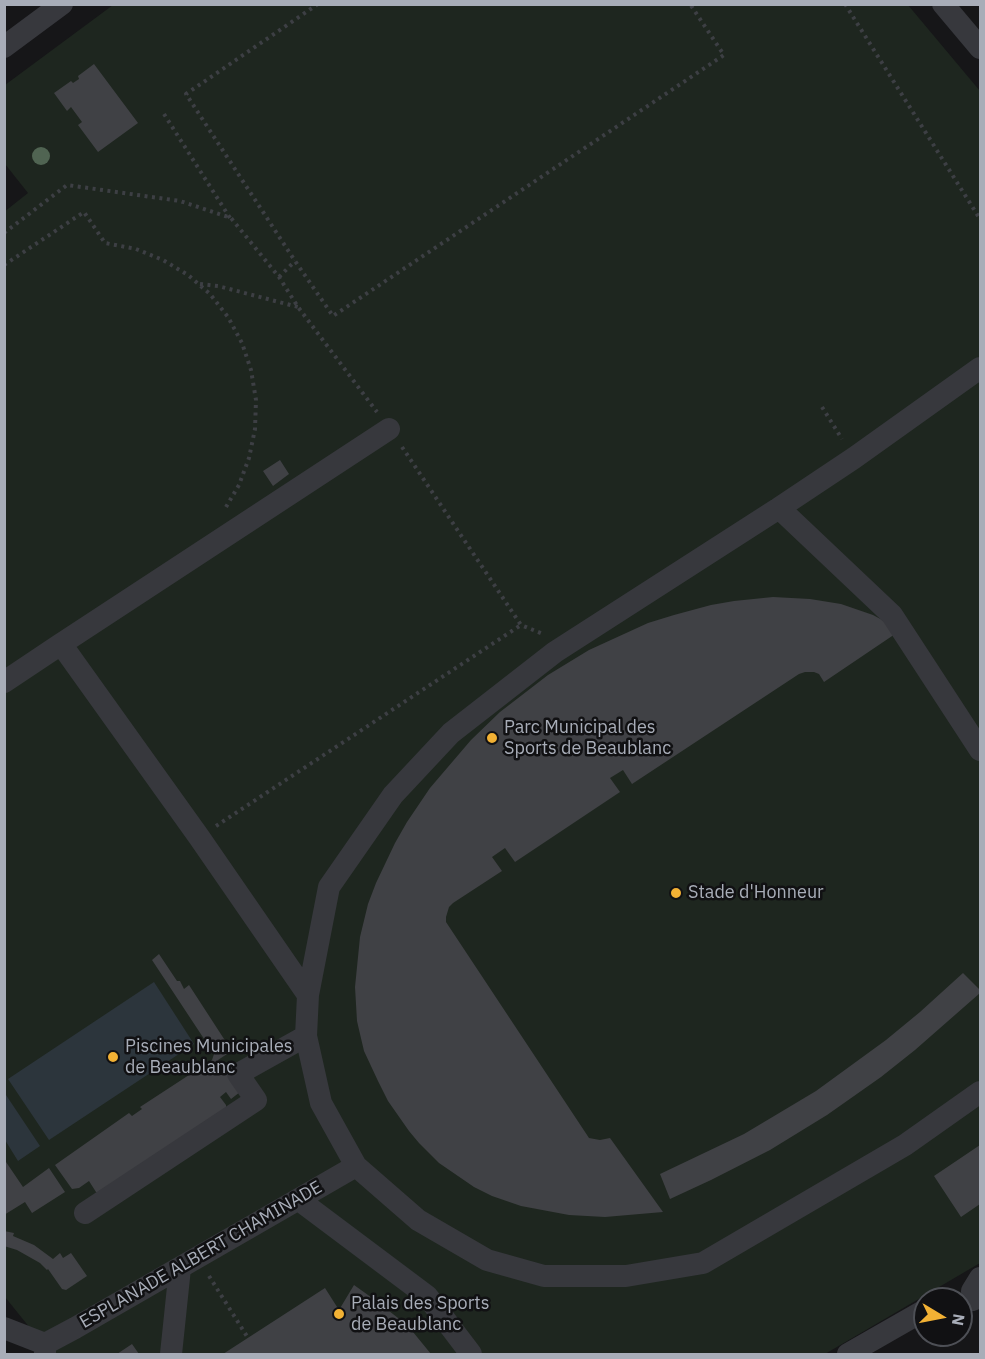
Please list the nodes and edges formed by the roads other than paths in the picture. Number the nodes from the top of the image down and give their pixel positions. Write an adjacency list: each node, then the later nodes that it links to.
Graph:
1 (62, 4): 3 (street)
2 (943, 4): 4 (street)
3 (4, 47)
4 (981, 48)
5 (981, 368): 7 (street)
6 (389, 429): 8 (street)
7 (779, 508): 10 (street); 11 (street)
8 (61, 644): 9 (street); 11 (street)
9 (4, 682)
10 (981, 750)
11 (308, 995): 12 (street)
12 (306, 1036): 14 (street); 16 (street)
13 (981, 1092): 14 (street)
14 (356, 1166): 15 (street, ESPLANADE ALBERT CHAMINADE)
15 (299, 1200): 17 (street, ESPLANADE ALBERT CHAMINADE); 22 (street)
16 (85, 1213)
17 (189, 1263): 20 (street, ESPLANADE ALBERT CHAMINADE); 21 (street)
18 (913, 1317): 23 (street)
19 (4, 1328): 20 (street, ESPLANADE ALBERT CHAMINADE)
20 (45, 1349)
21 (171, 1354)
22 (471, 1354)
23 (848, 1354)

